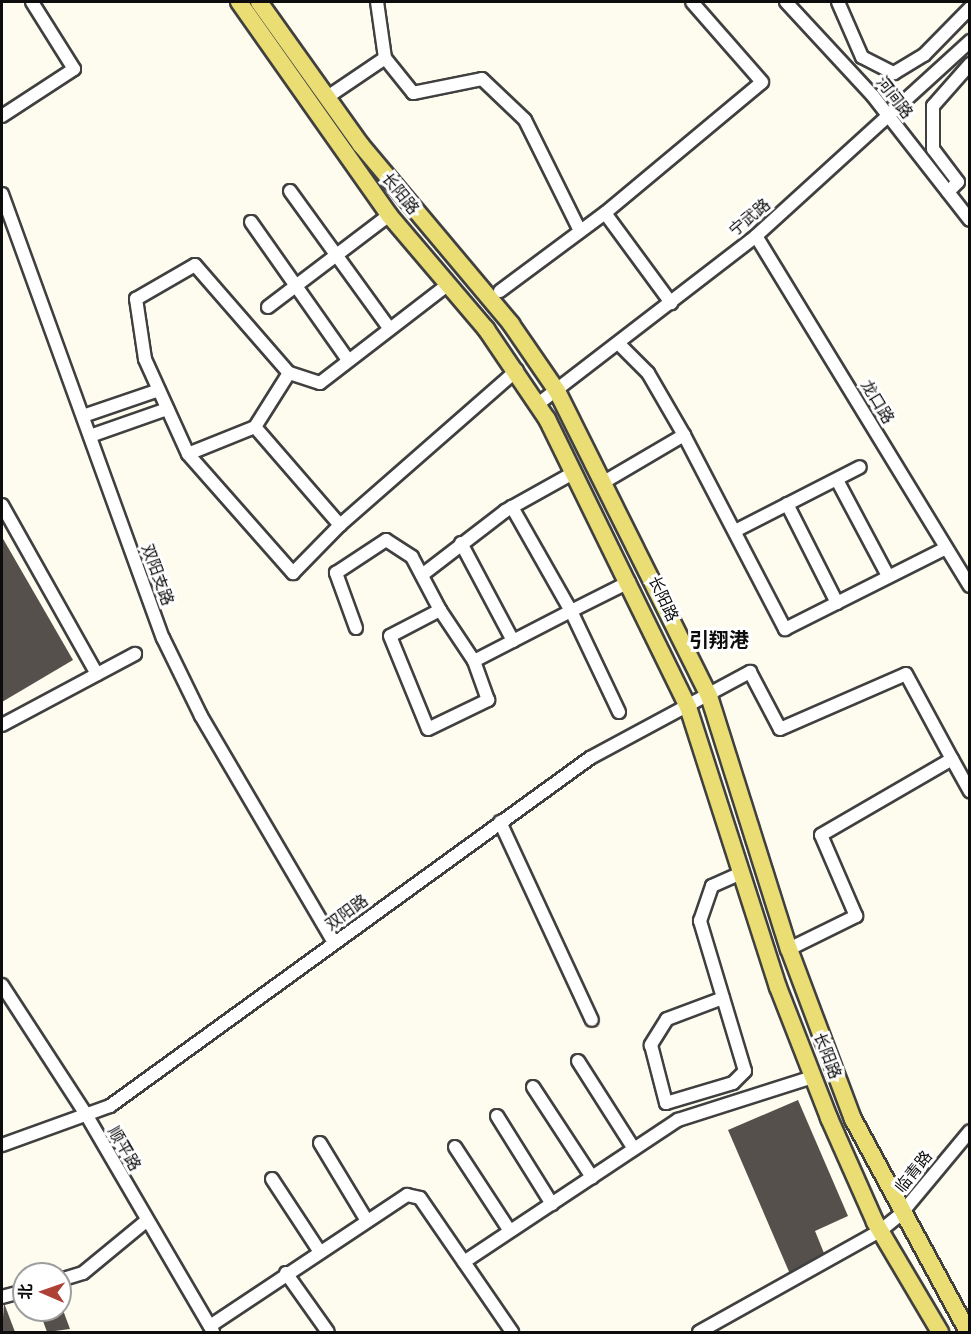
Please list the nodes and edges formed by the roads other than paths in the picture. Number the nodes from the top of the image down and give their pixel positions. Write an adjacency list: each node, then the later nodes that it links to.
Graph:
1 (32, 2): 13 (street)
2 (238, 2): 19 (main road, 长阳路)
3 (259, 2): 12 (main road, 长阳路)
4 (377, 2): 10 (street)
5 (692, 2): 18 (street)
6 (786, 2): 14 (street, 河间路)
7 (838, 2): 8 (street)
8 (969, 8)
9 (969, 46): 14 (street, 宁武路)
10 (385, 58): 12 (street); 22 (street)
11 (969, 64): 16 (street)
12 (327, 98): 36 (main road, 长阳路)
13 (2, 116)
14 (888, 118): 16 (street, 河间路); 23 (street, 宁武路)
15 (290, 191): 24 (street)
16 (948, 192): 20 (street, 河间路)
17 (2, 194): 39 (street, 双阳支路)
18 (605, 213): 22 (street); 28 (street)
19 (389, 215): 24 (street); 26 (main road, 长阳路)
20 (969, 220)
21 (251, 222): 25 (street)
22 (580, 231): 27 (street)
23 (756, 236): 28 (street, 宁武路); 54 (street, 龙口路)
24 (336, 255): 25 (street); 30 (street)
25 (296, 286): 29 (street); 32 (street)
26 (446, 286): 30 (street); 33 (main road, 长阳路)
27 (500, 291)
28 (671, 303): 31 (street, 宁武路)
29 (268, 307)
30 (389, 328): 32 (street)
31 (619, 344): 36 (street, 宁武路); 41 (street)
32 (348, 360): 34 (street)
33 (517, 370): 37 (main road, 长阳路); 51 (street)
34 (289, 373): 35 (street); 40 (street)
35 (159, 390): 38 (street); 39 (street)
36 (557, 391): 37 (street, 宁武路); 47 (main road, 长阳路)
37 (538, 404): 45 (main road, 长阳路)
38 (167, 408): 42 (street); 43 (street)
39 (82, 416): 42 (street, 双阳支路)
40 (255, 427): 43 (street); 51 (street)
41 (684, 435): 47 (street); 52 (street)
42 (90, 436): 75 (street, 双阳支路)
43 (188, 454): 51 (street)
44 (861, 467): 46 (street)
45 (573, 473): 50 (street); 57 (main road, 长阳路)
46 (837, 480): 48 (street); 56 (street)
47 (604, 482): 67 (main road, 长阳路)
48 (787, 504): 52 (street); 59 (street)
49 (2, 505): 66 (street)
50 (512, 507): 53 (street); 61 (street)
51 (340, 525)
52 (735, 531): 59 (street)
53 (461, 543): 55 (street); 63 (street)
54 (946, 548): 56 (street); 58 (street, 龙口路)
55 (422, 575): 60 (street); 62 (street)
56 (888, 576): 59 (street)
57 (629, 582): 61 (street); 68 (main road, 长阳路)
58 (969, 586)
59 (837, 603)
60 (440, 610): 65 (street); 65 (street)
61 (572, 611): 63 (street); 69 (street)
62 (356, 628)
63 (513, 641): 65 (street)
64 (135, 654): 66 (street)
65 (474, 661)
66 (97, 674): 70 (street)
67 (709, 696): 68 (street, 双阳路); 71 (street, 双阳路); 76 (main road, 长阳路)
68 (688, 707): 73 (street, 双阳路); 74 (main road, 长阳路)
69 (619, 712)
70 (2, 725)
71 (952, 759): 72 (street); 76 (street)
72 (969, 791)
73 (500, 822): 75 (street, 双阳路); 79 (street)
74 (741, 873): 78 (street); 81 (main road, 长阳路)
75 (334, 943): 83 (street, 双阳路)
76 (789, 949): 93 (main road, 长阳路)
77 (2, 985): 83 (street, 顺平路)
78 (723, 998): 78 (street)
79 (592, 1020)
80 (578, 1061): 89 (street)
81 (813, 1077): 89 (street); 97 (main road, 长阳路)
82 (533, 1087): 90 (street)
83 (87, 1116): 87 (street, 双阳路); 94 (street, 顺平路)
84 (497, 1116): 92 (street)
85 (969, 1131): 93 (street, 临青路)
86 (320, 1143): 95 (street)
87 (2, 1145)
88 (455, 1147): 96 (street)
89 (634, 1149): 90 (street)
90 (592, 1177): 92 (street)
91 (272, 1179): 98 (street)
92 (552, 1204): 96 (street)
93 (900, 1215): 97 (street, 临青路); 107 (main road, 长阳路)
94 (147, 1221): 101 (street); 102 (street, 顺平路)
95 (367, 1221): 98 (street); 99 (street)
96 (510, 1231): 99 (street)
97 (880, 1231): 105 (street, 临青路); 106 (main road, 长阳路)
98 (320, 1251): 100 (street)
99 (464, 1262): 104 (street)
100 (286, 1273): 102 (street); 103 (street)
101 (72, 1276)
102 (212, 1329)
103 (328, 1332)
104 (512, 1332)
105 (699, 1332)
106 (940, 1332)
107 (968, 1332)

